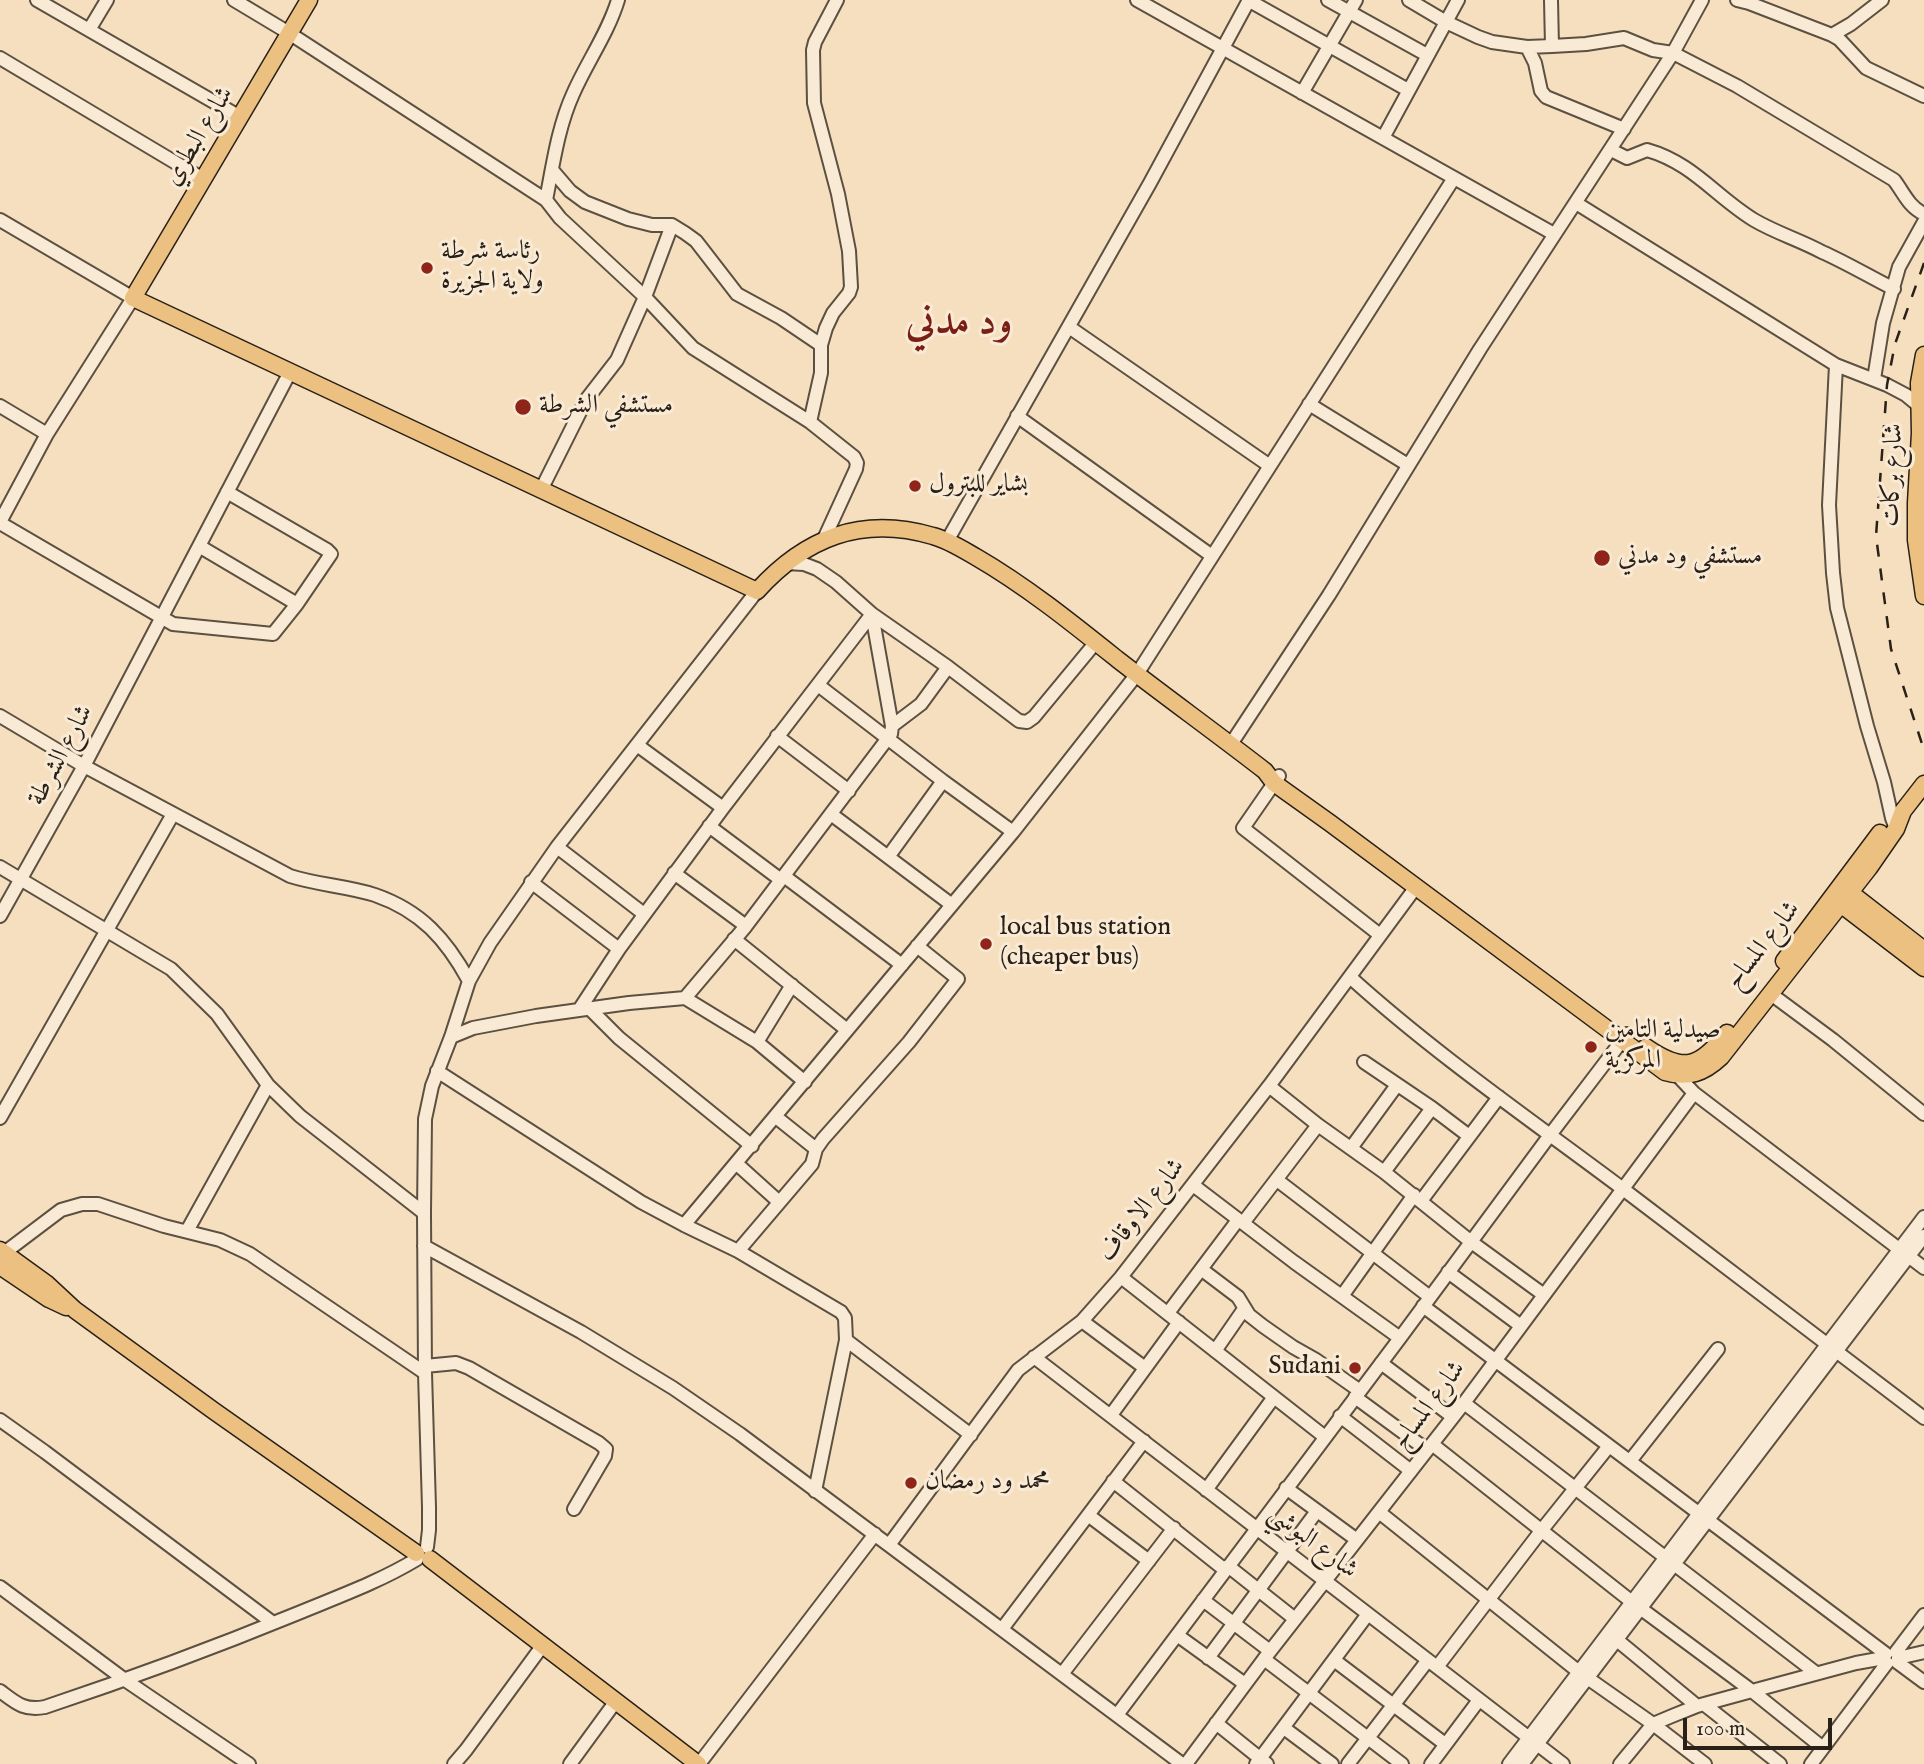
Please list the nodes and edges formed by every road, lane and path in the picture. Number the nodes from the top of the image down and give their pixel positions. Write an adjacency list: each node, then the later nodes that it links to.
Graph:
1 (37, 0): 19 (street)
2 (107, 0): 19 (street)
3 (234, 0): 20 (street)
4 (309, 0): 20 (main road, شارع البطري)
5 (618, 0): 36 (street)
6 (837, 0): 50 (street)
7 (1249, 0): 22 (street); 25 (street)
8 (1328, 0): 17 (street)
9 (1356, 0): 17 (street)
10 (1409, 0): 18 (street)
11 (1458, 0): 18 (street)
12 (1551, 0): 23 (street)
13 (1737, 0): 21 (street)
14 (1882, 0): 21 (street)
15 (1140, 1): 25 (street)
16 (1696, 2): 26 (street)
17 (1349, 12): 22 (street); 27 (street)
18 (1446, 22): 24 (street); 27 (street)
19 (89, 30): 32 (street)
20 (289, 33): 32 (main road, شارع البطري); 39 (street)
21 (1832, 35): 31 (street)
22 (1330, 46): 29 (street); 30 (street)
23 (1552, 46): 24 (street); 26 (street)
24 (1527, 47): 33 (street)
25 (1223, 49): 30 (street); 49 (street)
26 (1673, 53): 33 (street); 41 (street)
27 (1427, 55): 29 (street)
28 (0, 58): 38 (street)
29 (1408, 90): 34 (street)
30 (1302, 93): 34 (street)
31 (1924, 96)
32 (240, 117): 38 (main road, شارع البطري)
33 (1624, 129): 35 (street)
34 (1382, 138): 37 (street)
35 (1611, 150): 40 (street); 46 (street)
36 (552, 170): 39 (street); 44 (street)
37 (1454, 178): 45 (street); 55 (street)
38 (203, 179): 48 (main road, شارع البطري)
39 (546, 200): 47 (street)
40 (1576, 203): 45 (street); 52 (street)
41 (1924, 214)
42 (0, 220): 48 (street)
43 (1924, 222): 46 (street)
44 (672, 225): 47 (street); 50 (street)
45 (1554, 234): 61 (street)
46 (1894, 289): 54 (street)
47 (645, 297): 59 (street); 63 (street)
48 (133, 298): 53 (main road); 60 (street)
49 (1069, 327): 58 (street); 62 (street)
50 (821, 345): 59 (street)
51 (1924, 355): 57 (main road, شارع بركات)
52 (1836, 365): 54 (street); 93 (street)
53 (290, 372): 63 (main road); 64 (street, شارع الشرطة)
54 (1874, 379): 57 (street)
55 (1309, 404): 61 (street); 62 (street)
56 (0, 406): 60 (street)
57 (1922, 408): 72 (main road, شارع بركات)
58 (1017, 416): 67 (street); 69 (street)
59 (810, 422): 66 (street)
60 (47, 434): 65 (street)
61 (1408, 465): 83 (street)
62 (1269, 466): 69 (street)
63 (541, 490): 71 (main road)
64 (227, 492): 68 (street, شارع الشرطة); 73 (street)
65 (0, 523): 75 (street)
66 (824, 539): 67 (main road); 70 (main road)
67 (947, 541): 76 (main road)
68 (199, 546): 73 (street); 75 (street, شارع الشرطة)
69 (1212, 556): 78 (street)
70 (785, 563): 71 (main road); 74 (street)
71 (757, 591): 84 (street)
72 (1924, 596)
73 (298, 604): 75 (street)
74 (872, 614): 77 (street); 79 (street); 81 (street)
75 (162, 618): 85 (street, شارع الشرطة)
76 (1096, 642): 77 (street); 78 (main road)
77 (948, 667): 81 (street)
78 (1137, 674): 83 (main road); 95 (street)
79 (818, 684): 81 (street); 82 (street)
80 (0, 716): 85 (street)
81 (890, 732): 87 (street); 89 (street)
82 (777, 736): 89 (street); 90 (street)
83 (1231, 744): 86 (main road)
84 (637, 745): 90 (street); 96 (street)
85 (84, 766): 91 (street); 101 (street, شارع الشرطة)
86 (1273, 777): 103 (main road); 109 (main road); 111 (street)
87 (943, 781): 95 (street); 97 (street)
88 (1924, 784): 93 (main road)
89 (849, 791): 92 (street)
90 (723, 808): 94 (street)
91 (173, 814): 110 (street); 119 (street)
92 (831, 814): 97 (street); 100 (street)
93 (1897, 820): 104 (main road)
94 (709, 826): 99 (street); 100 (street)
95 (1013, 832): 105 (street)
96 (557, 847): 102 (street); 106 (street)
97 (888, 857): 105 (street)
98 (0, 867): 101 (street)
99 (674, 873): 106 (street); 108 (street)
100 (782, 878): 108 (street); 116 (street)
101 (20, 879): 107 (street, شارع الشرطة); 110 (street)
102 (531, 882): 114 (street); 119 (street)
103 (1416, 887): 109 (main road); 111 (street, شارع الاوقاف)
104 (1841, 895): 115 (main road); 117 (main road); 121 (main road, شارع المساح); 129 (main road, شارع المساح)
105 (952, 905): 113 (street)
106 (644, 914): 114 (street)
107 (0, 916)
108 (746, 926): 112 (street)
109 (1474, 926): 126 (main road)
110 (106, 930): 132 (street); 140 (street)
111 (1380, 936): 118 (street, شارع الاوقاف)
112 (734, 939): 120 (street); 122 (street)
113 (917, 946): 116 (street); 146 (street)
114 (618, 949): 123 (street)
115 (1924, 950)
116 (902, 965): 124 (street)
117 (1924, 968)
118 (1350, 977): 134 (street, شارع الاوقاف); 136 (street)
119 (469, 981): 125 (street)
120 (792, 985): 124 (street); 127 (street)
121 (1771, 994): 129 (main road, شارع المساح); 138 (street)
122 (685, 999): 123 (street); 127 (street)
123 (584, 1009): 125 (street); 144 (street)
124 (847, 1030): 131 (street)
125 (451, 1037): 130 (street)
126 (1624, 1038): 129 (main road); 142 (street)
127 (757, 1042): 131 (street)
128 (1364, 1062): 133 (street)
129 (1678, 1070): 135 (street)
130 (438, 1071): 154 (street); 157 (street)
131 (805, 1082): 139 (street)
132 (268, 1085): 154 (street); 158 (street)
133 (1397, 1085): 137 (street); 145 (street)
134 (1269, 1086): 141 (street); 150 (street, شارع الاوقاف)
135 (1694, 1093): 151 (street, شارع المساح); 164 (street)
136 (1499, 1097): 142 (street); 143 (street)
137 (1432, 1108): 143 (street); 148 (street)
138 (1924, 1114)
139 (776, 1117): 144 (street); 146 (street)
140 (0, 1118)
141 (1318, 1125): 145 (street); 149 (street)
142 (1550, 1135): 151 (street); 160 (street)
143 (1469, 1136): 152 (street)
144 (752, 1146): 147 (street)
145 (1351, 1148): 148 (street)
146 (816, 1149): 153 (street)
147 (737, 1164): 153 (street); 157 (street)
148 (1384, 1172): 152 (street)
149 (1277, 1180): 156 (street); 163 (street)
150 (1193, 1185): 156 (street); 169 (street, شارع الاوقاف)
151 (1623, 1189): 170 (street, شارع المساح); 180 (street)
152 (1418, 1198): 160 (street); 163 (street)
153 (778, 1201): 162 (street)
154 (424, 1213): 161 (street)
155 (1924, 1217): 164 (street)
156 (1240, 1222): 167 (street); 171 (street)
157 (684, 1225): 162 (street)
158 (187, 1231): 165 (street); 187 (street)
159 (1924, 1236): 164 (street)
160 (1470, 1241): 168 (street); 170 (street)
161 (424, 1246): 187 (street); 207 (street)
162 (738, 1251): 179 (street)
163 (1373, 1252): 171 (street); 172 (street)
164 (1904, 1252): 166 (street); 180 (street)
165 (1, 1256): 220 (main road)
166 (1924, 1268)
167 (1201, 1269): 173 (street); 174 (street)
168 (1448, 1272): 172 (street); 177 (street)
169 (1121, 1276): 174 (street); 175 (street, شارع الاوقاف)
170 (1544, 1294): 177 (street, شارع المساح)
171 (1342, 1296): 178 (street)
172 (1427, 1301): 178 (street); 184 (street)
173 (1244, 1309): 182 (street); 188 (street)
174 (1168, 1313): 176 (street)
175 (1082, 1321): 183 (street, شارع الاوقاف); 186 (street)
176 (1179, 1322): 182 (street); 186 (street)
177 (1521, 1326): 184 (street, شارع المساح)
178 (1400, 1339): 185 (street)
179 (846, 1340): 196 (street); 207 (street)
180 (1832, 1348): 194 (street); 212 (street)
181 (1718, 1349): 201 (street)
182 (1215, 1351): 189 (street)
183 (1034, 1357): 191 (street, شارع البوشي); 196 (street, شارع الاوقاف)
184 (1495, 1360): 190 (street, شارع المساح); 199 (street)
185 (1381, 1363): 188 (street); 193 (street)
186 (1145, 1368): 191 (street)
187 (425, 1370): 208 (street); 220 (street)
188 (1357, 1394): 192 (street); 200 (street)
189 (1274, 1397): 197 (street); 206 (street)
190 (1464, 1403): 193 (street, شارع المساح); 205 (street)
191 (1111, 1415): 198 (street, شارع البوشي)
192 (1340, 1416): 197 (street); 202 (street)
193 (1454, 1416): 200 (street, شارع المساح)
194 (1924, 1418)
195 (0, 1420): 233 (street)
196 (971, 1435): 218 (street, شارع الاوقاف)
197 (1325, 1437): 204 (street)
198 (1144, 1441): 203 (street); 206 (street, شارع البوشي)
199 (1609, 1446): 201 (street); 205 (street)
200 (1429, 1447): 202 (street, شارع المساح); 215 (street)
201 (1630, 1461): 212 (street)
202 (1411, 1471): 210 (street, شارع المساح)
203 (1113, 1481): 211 (street); 213 (street)
204 (1286, 1488): 209 (street); 214 (street)
205 (1575, 1489): 215 (street); 222 (street)
206 (1206, 1490): 214 (street, شارع البوشي)
207 (815, 1491): 216 (street)
208 (575, 1508)
209 (1317, 1511): 217 (street); 219 (street)
210 (1379, 1512): 217 (street, شارع المساح); 228 (street)
211 (1088, 1515): 221 (street); 235 (street)
212 (1704, 1517): 222 (street); 242 (street)
213 (1174, 1528): 221 (street); 223 (street)
214 (1256, 1529): 219 (street, شارع البوشي); 223 (street)
215 (1541, 1531): 228 (street); 229 (street)
216 (875, 1534): 218 (street); 270 (street)
217 (1357, 1540): 224 (street, شارع المساح)
218 (889, 1545): 235 (street)
219 (1286, 1552): 224 (street, شارع البوشي); 226 (street)
220 (422, 1555): 233 (street); 238 (main road)
221 (1149, 1561): 245 (street)
222 (1670, 1561): 229 (street); 246 (street)
223 (1226, 1568): 226 (street); 227 (street)
224 (1325, 1581): 230 (street, شارع البوشي); 232 (street, شارع المساح)
225 (0, 1587): 248 (street)
226 (1258, 1590): 232 (street); 234 (street)
227 (1203, 1600): 234 (street); 236 (street)
228 (1489, 1600): 244 (street); 247 (street)
229 (1637, 1605): 237 (street); 247 (street); 251 (street)
230 (1368, 1614): 243 (street); 244 (street, شارع البوشي)
231 (1924, 1615): 242 (street)
232 (1295, 1619): 240 (street, شارع المساح)
233 (273, 1623): 248 (street)
234 (1233, 1624): 240 (street); 241 (street)
235 (1002, 1629): 245 (street)
236 (1177, 1634): 241 (street); 258 (street)
237 (1617, 1640): 247 (street); 257 (street)
238 (543, 1645): 255 (main road); 268 (street)
239 (1924, 1652): 242 (street)
240 (1267, 1655): 250 (street, شارع المساح); 253 (street)
241 (1208, 1658): 250 (street)
242 (1891, 1658): 246 (street); 249 (street); 265 (street)
243 (1334, 1660): 253 (street); 256 (street)
244 (1432, 1664): 254 (street, شارع البوشي); 256 (street)
245 (1062, 1674): 258 (street)
246 (1816, 1674): 251 (street)
247 (1583, 1675): 260 (street); 263 (street)
248 (125, 1680): 252 (street); 267 (street)
249 (1924, 1682)
250 (1245, 1684): 259 (street, شارع المساح)
251 (1752, 1690): 257 (street); 265 (street)
252 (0, 1691)
253 (1308, 1694): 261 (street); 262 (street)
254 (1479, 1700): 263 (street, شارع البوشي); 264 (street)
255 (616, 1701): 269 (street); 270 (main road)
256 (1393, 1705): 262 (street); 264 (street)
257 (1701, 1706): 260 (street); 281 (street)
258 (1117, 1715): 271 (street)
259 (1216, 1723): 266 (street); 271 (street, شارع المساح)
260 (1653, 1724): 279 (street); 280 (street)
261 (1283, 1728): 266 (street); 272 (street)
262 (1368, 1738): 273 (street); 274 (street)
263 (1533, 1742): 276 (street); 277 (street); 278 (street, شارع البوشي)
264 (1445, 1744): 275 (street)
265 (1823, 1748): 282 (street)
266 (1261, 1762)
267 (249, 1764)
268 (454, 1764)
269 (570, 1764)
270 (699, 1764)
271 (1184, 1764)
272 (1332, 1764)
273 (1348, 1764)
274 (1402, 1764)
275 (1431, 1764)
276 (1509, 1764)
277 (1522, 1764)
278 (1563, 1764)
279 (1620, 1764)
280 (1704, 1764)
281 (1780, 1764)
282 (1811, 1764)

